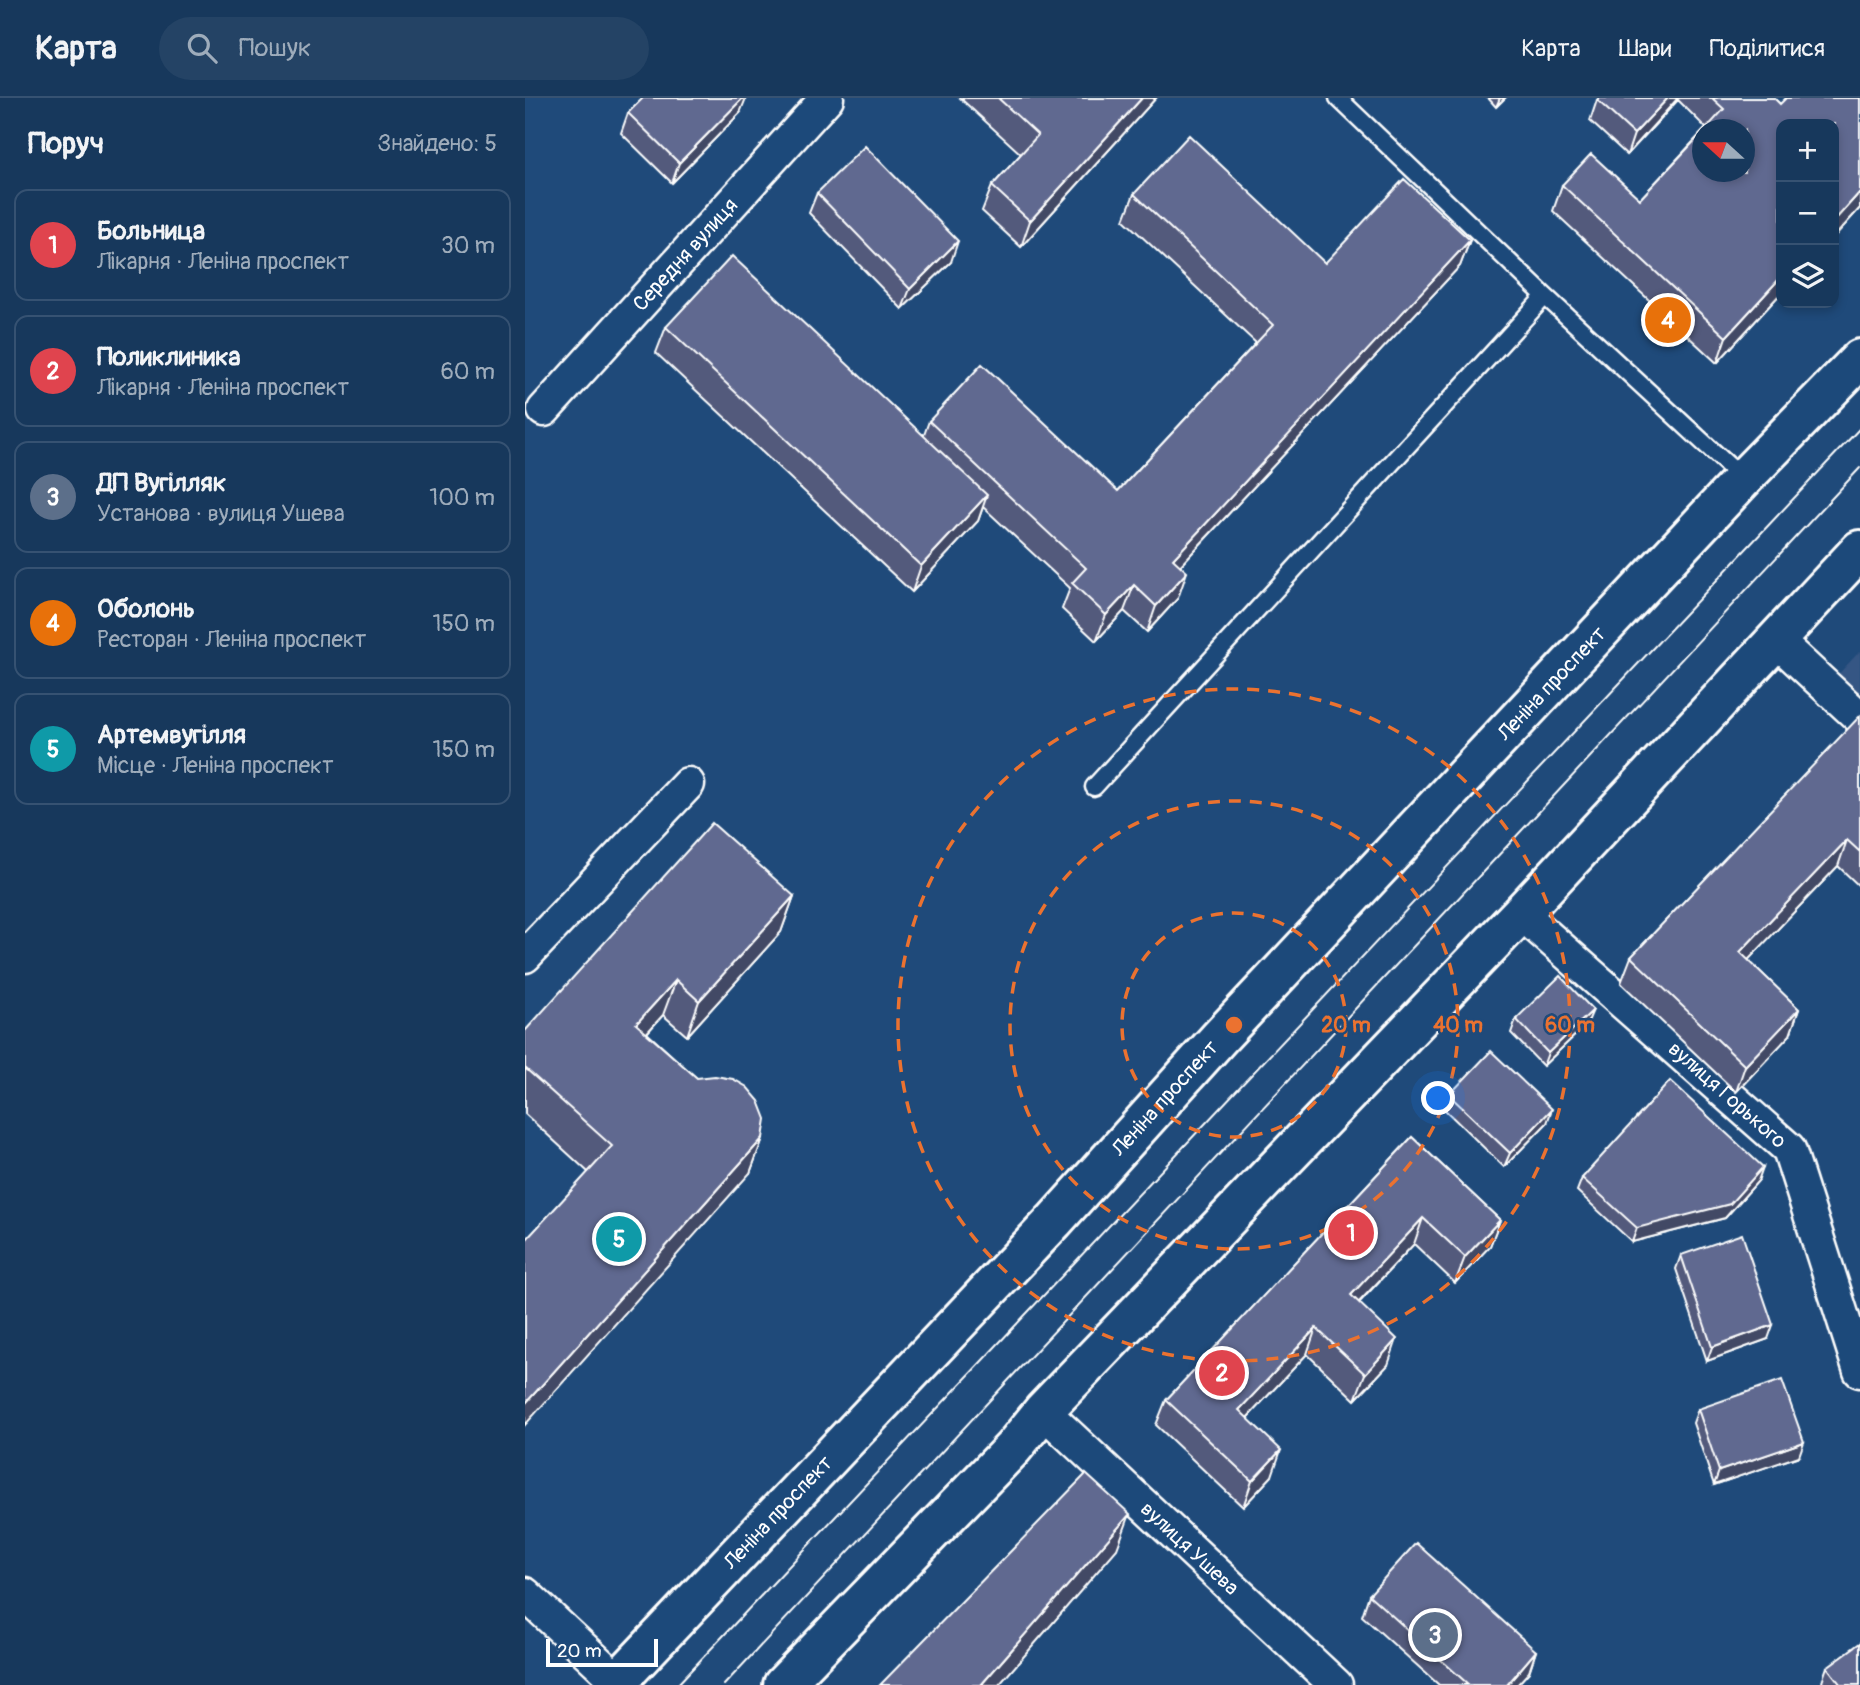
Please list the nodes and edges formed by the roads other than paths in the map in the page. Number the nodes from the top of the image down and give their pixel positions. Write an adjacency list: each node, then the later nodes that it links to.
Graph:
1 (827, 98): 5 (street, Середня вулиця)
2 (1338, 98): 3 (lane)
3 (1545, 296): 6 (lane); 11 (lane)
4 (1860, 359): 6 (main road, Леніна проспект)
5 (544, 410)
6 (1743, 479): 17 (main road, Леніна проспект)
7 (1860, 550): 8 (main road)
8 (1776, 640): 9 (street); 12 (main road)
9 (1860, 718)
10 (688, 784): 13 (street)
11 (1094, 787)
12 (1521, 913): 14 (street, вулиця Горького); 15 (main road)
13 (525, 956)
14 (1860, 1371)
15 (1043, 1411): 18 (main road); 19 (street, вулиця Ушева)
16 (525, 1594): 17 (street)
17 (615, 1683)
18 (783, 1685)
19 (1336, 1685)

